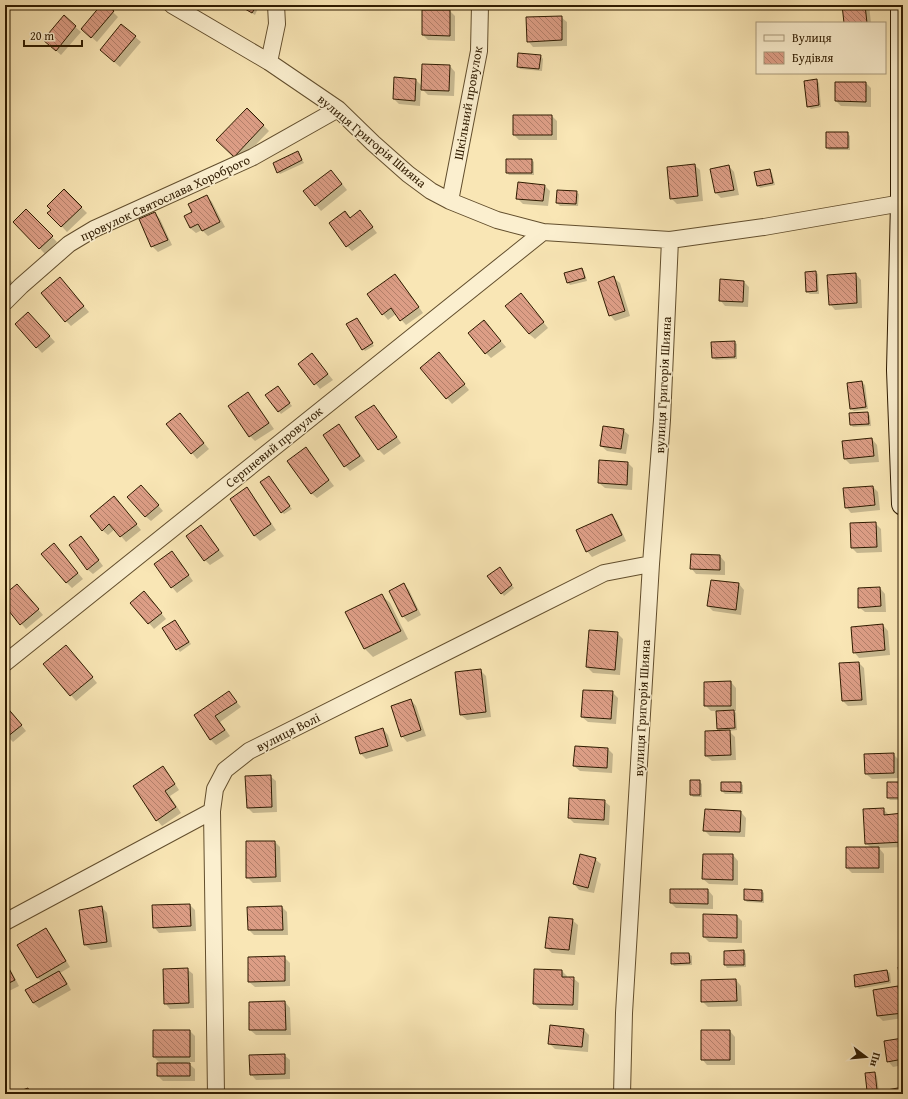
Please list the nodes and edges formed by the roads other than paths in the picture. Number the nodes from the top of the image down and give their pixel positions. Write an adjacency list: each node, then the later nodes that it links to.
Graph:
1 (172, 5): 5 (street, вулиця Григорія Шияна)
2 (276, 5): 5 (street)
3 (480, 5): 8 (street, Шкільний провулок)
4 (902, 5): 7 (street)
5 (269, 62): 6 (street, вулиця Григорія Шияна)
6 (338, 109): 8 (street, вулиця Григорія Шияна); 12 (street, провулок Святослава Хороброго)
7 (903, 116): 9 (street)
8 (450, 201): 10 (street, вулиця Григорія Шияна)
9 (902, 203): 11 (street); 13 (street)
10 (543, 232): 11 (street, вулиця Григорія Шияна); 15 (street, Серпневий провулок)
11 (670, 240): 14 (street, вулиця Григорія Шияна)
12 (5, 302)
13 (903, 504)
14 (651, 564): 16 (street, вулиця Волі); 19 (street, вулиця Григорія Шияна)
15 (5, 663)
16 (212, 812): 17 (street); 18 (street, вулиця Волі)
17 (5, 922)
18 (216, 1094)
19 (622, 1094)

